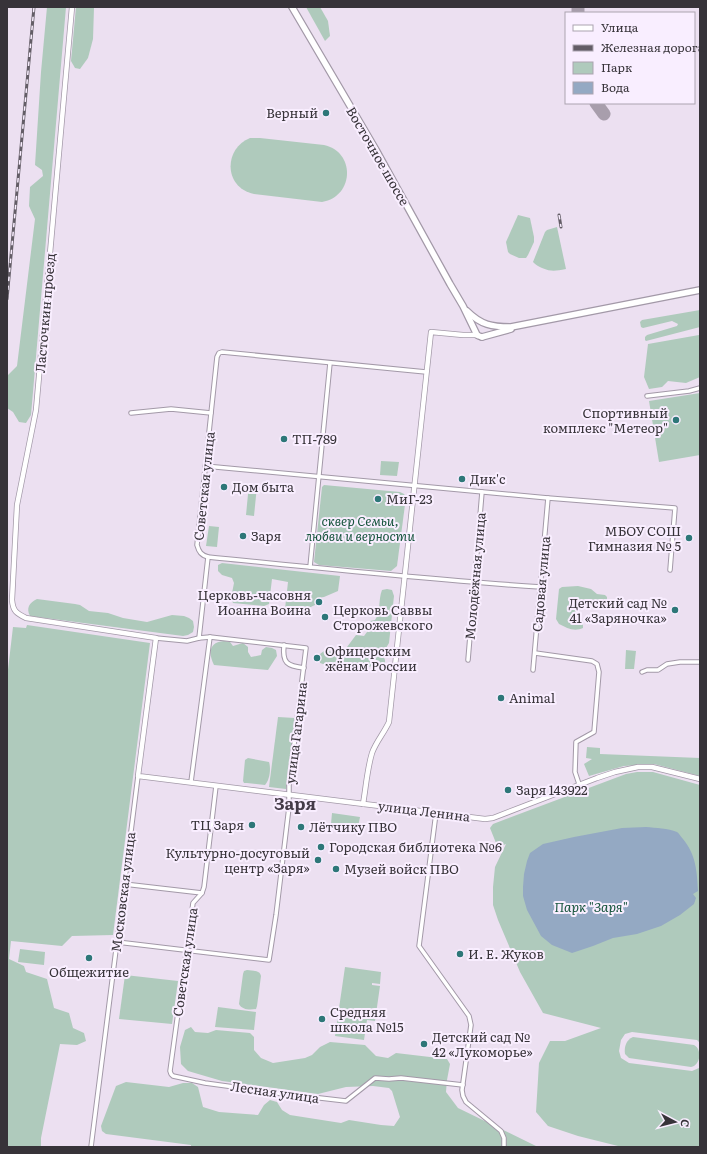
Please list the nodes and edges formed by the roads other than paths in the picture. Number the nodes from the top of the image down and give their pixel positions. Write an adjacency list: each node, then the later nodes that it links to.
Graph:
1 (72, 7): 26 (street, Ласточкин проезд)
2 (292, 7): 4 (main road, Восточное шоссе)
3 (700, 290): 6 (main road, Восточное шоссе)
4 (463, 306): 5 (main road, Восточное шоссе); 7 (main road, Восточное шоссе)
5 (485, 324): 6 (main road, Восточное шоссе); 7 (main road); 7 (main road)
6 (524, 325): 7 (main road, Восточное шоссе)
7 (478, 334): 9 (street)
8 (330, 363): 9 (street); 13 (street, Советская улица); 15 (street)
9 (426, 372): 16 (street)
10 (700, 388): 11 (street)
11 (647, 396)
12 (131, 413): 13 (street)
13 (211, 413): 14 (street, Советская улица)
14 (205, 466): 15 (street); 19 (street, Советская улица)
15 (319, 477): 16 (street); 20 (street)
16 (414, 486): 17 (street); 22 (street)
17 (482, 492): 18 (street); 23 (street, Молодёжная улица)
18 (548, 498): 21 (street); 24 (street, Садовая улица)
19 (208, 557): 20 (street); 27 (street, Советская улица)
20 (310, 567): 22 (street)
21 (670, 570)
22 (404, 576): 23 (street); 41 (street)
23 (475, 583): 24 (street); 30 (street, Молодёжная улица)
24 (541, 587): 29 (street, Садовая улица)
25 (210, 637): 27 (street); 28 (street); 37 (street)
26 (156, 638): 27 (street); 35 (street, Московская улица)
27 (199, 638)
28 (284, 645): 32 (street); 32 (street, улица Гагарина)
29 (535, 653): 33 (street, Садовая улица); 38 (street)
30 (468, 660)
31 (700, 662): 34 (street)
32 (304, 668): 40 (street, улица Гагарина)
33 (533, 670)
34 (642, 672)
35 (138, 776): 37 (street, улица Ленина); 43 (street, Московская улица)
36 (700, 779): 38 (street, улица Ленина)
37 (191, 782): 39 (street, улица Ленина)
38 (579, 784): 42 (street, улица Ленина)
39 (216, 786): 40 (street, улица Ленина); 44 (street, Советская улица)
40 (289, 794): 41 (street, улица Ленина); 46 (street, улица Гагарина)
41 (363, 804): 42 (street, улица Ленина)
42 (436, 813): 48 (street)
43 (124, 884): 44 (street); 45 (street, Московская улица)
44 (202, 893): 46 (street, Советская улица)
45 (117, 942): 46 (street); 49 (street, Московская улица)
46 (187, 950): 47 (street, Советская улица)
47 (170, 1071): 48 (street, Лесная улица)
48 (463, 1085): 50 (street)
49 (91, 1147)
50 (504, 1147)

